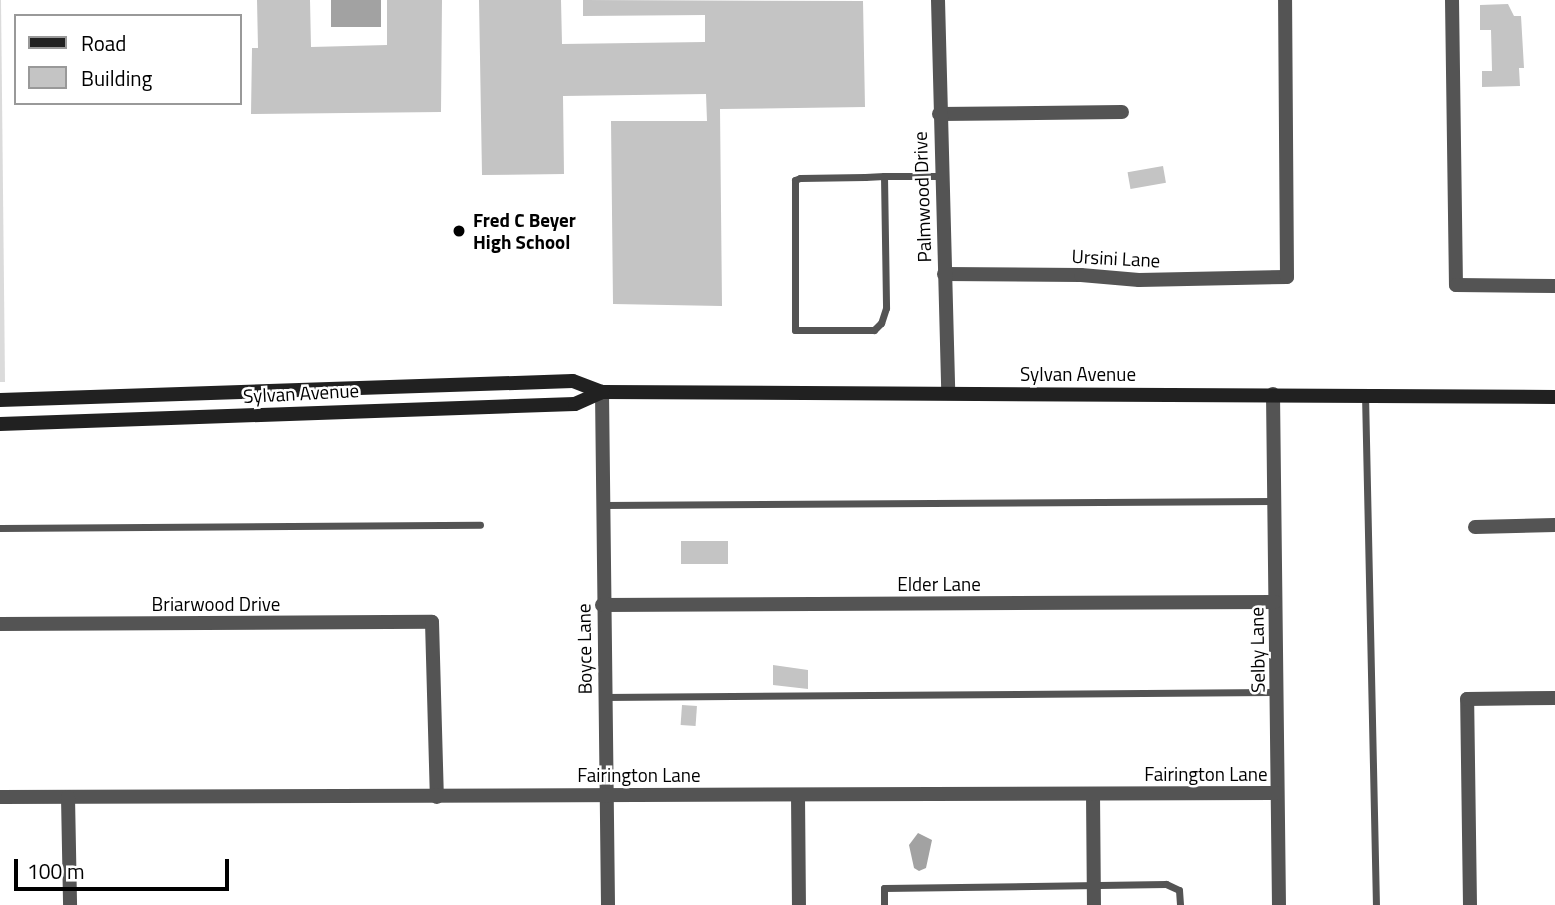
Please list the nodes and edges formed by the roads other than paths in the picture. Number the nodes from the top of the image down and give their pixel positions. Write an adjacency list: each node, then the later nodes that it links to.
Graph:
1 (938, 0): 5 (street, Palmwood Drive)
2 (1284, 0): 8 (street, Ursini Lane)
3 (1452, 0): 9 (street)
4 (1122, 112): 5 (street)
5 (939, 114): 7 (street, Palmwood Drive)
6 (884, 176): 6 (lane); 7 (lane)
7 (941, 176): 8 (street, Palmwood Drive)
8 (944, 274): 11 (street, Palmwood Drive)
9 (1555, 286)
10 (602, 392): 11 (main road, Sylvan Avenue); 15 (main road, Sylvan Avenue); 16 (main road, Sylvan Avenue); 18 (street, Boyce Lane)
11 (948, 392): 13 (main road, Sylvan Avenue)
12 (1365, 393): 13 (main road, Sylvan Avenue); 14 (main road, Sylvan Avenue); 44 (lane)
13 (1273, 394): 17 (street, Selby Lane)
14 (1555, 397)
15 (0, 400)
16 (0, 424)
17 (1275, 501): 18 (lane); 23 (street, Selby Lane)
18 (604, 505): 24 (street, Boyce Lane)
19 (480, 525): 22 (lane)
20 (1555, 526): 21 (street)
21 (1475, 527)
22 (0, 528)
23 (1275, 602): 24 (street, Elder Lane); 26 (street, Selby Lane)
24 (602, 605): 27 (street, Boyce Lane)
25 (0, 624): 35 (street, Briarwood Drive)
26 (1276, 692): 27 (lane); 29 (street, Selby Lane)
27 (603, 697): 30 (street, Boyce Lane)
28 (1555, 698): 45 (street)
29 (1278, 793): 31 (street, Fairington Lane); 43 (street, Selby Lane)
30 (604, 794): 32 (street, Fairington Lane); 35 (street, Fairington Lane); 38 (street, Boyce Lane)
31 (1093, 794): 32 (street, Fairington Lane); 36 (street)
32 (798, 795): 39 (street)
33 (0, 797): 34 (street, Fairington Lane)
34 (68, 797): 35 (street, Fairington Lane); 37 (street)
35 (437, 797)
36 (1094, 886): 40 (lane); 41 (street); 42 (lane)
37 (70, 905)
38 (608, 905)
39 (799, 905)
40 (884, 905)
41 (1094, 905)
42 (1180, 905)
43 (1279, 905)
44 (1376, 905)
45 (1470, 905)

